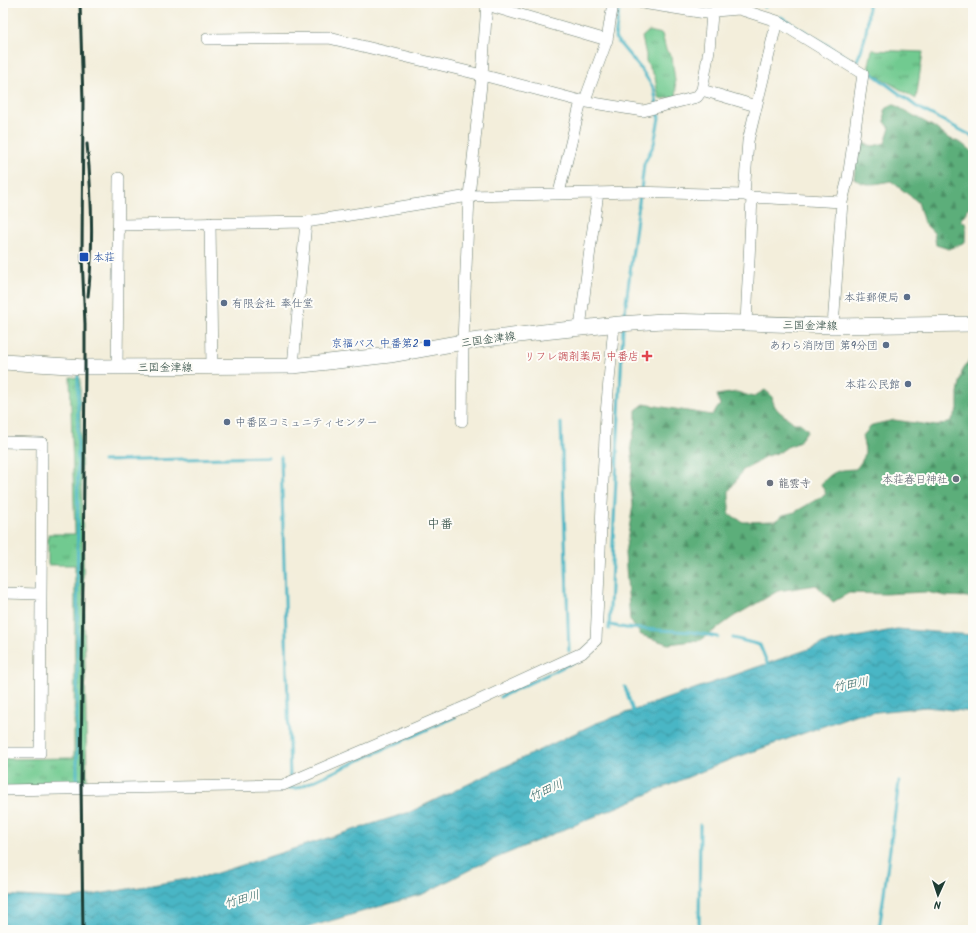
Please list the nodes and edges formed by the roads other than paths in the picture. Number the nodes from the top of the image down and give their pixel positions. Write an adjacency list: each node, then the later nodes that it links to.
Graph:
1 (613, 3): 7 (street)
2 (642, 3): 4 (street)
3 (487, 4): 7 (street); 8 (street)
4 (712, 14): 5 (street); 9 (street)
5 (777, 21): 11 (street); 17 (street)
6 (207, 39): 8 (street)
7 (607, 40): 10 (street)
8 (482, 75): 10 (street); 15 (street)
9 (702, 90): 10 (street); 11 (street)
10 (581, 101): 13 (street)
11 (756, 106): 16 (street)
12 (119, 178): 20 (street)
13 (559, 193): 14 (street); 15 (street)
14 (598, 193): 16 (street); 25 (street)
15 (469, 196): 18 (street); 26 (street)
16 (748, 196): 17 (street); 21 (street)
17 (842, 202): 24 (street)
18 (306, 222): 19 (street); 28 (street)
19 (210, 223): 20 (street); 30 (street)
20 (119, 225): 29 (street)
21 (746, 322): 22 (main road, 三国金津線); 24 (main road, 三国金津線)
22 (620, 324): 25 (main road, 三国金津線); 36 (street)
23 (973, 324): 24 (main road, 三国金津線)
24 (833, 326)
25 (580, 328): 26 (main road, 三国金津線)
26 (463, 342): 28 (main road, 三国金津線); 31 (street)
27 (3, 362): 29 (main road, 三国金津線)
28 (293, 366): 30 (main road, 三国金津線)
29 (117, 367): 30 (main road, 三国金津線)
30 (212, 367)
31 (462, 420)
32 (3, 442): 34 (street)
33 (3, 593): 34 (street)
34 (41, 594): 35 (street)
35 (3, 753)
36 (3, 790)

